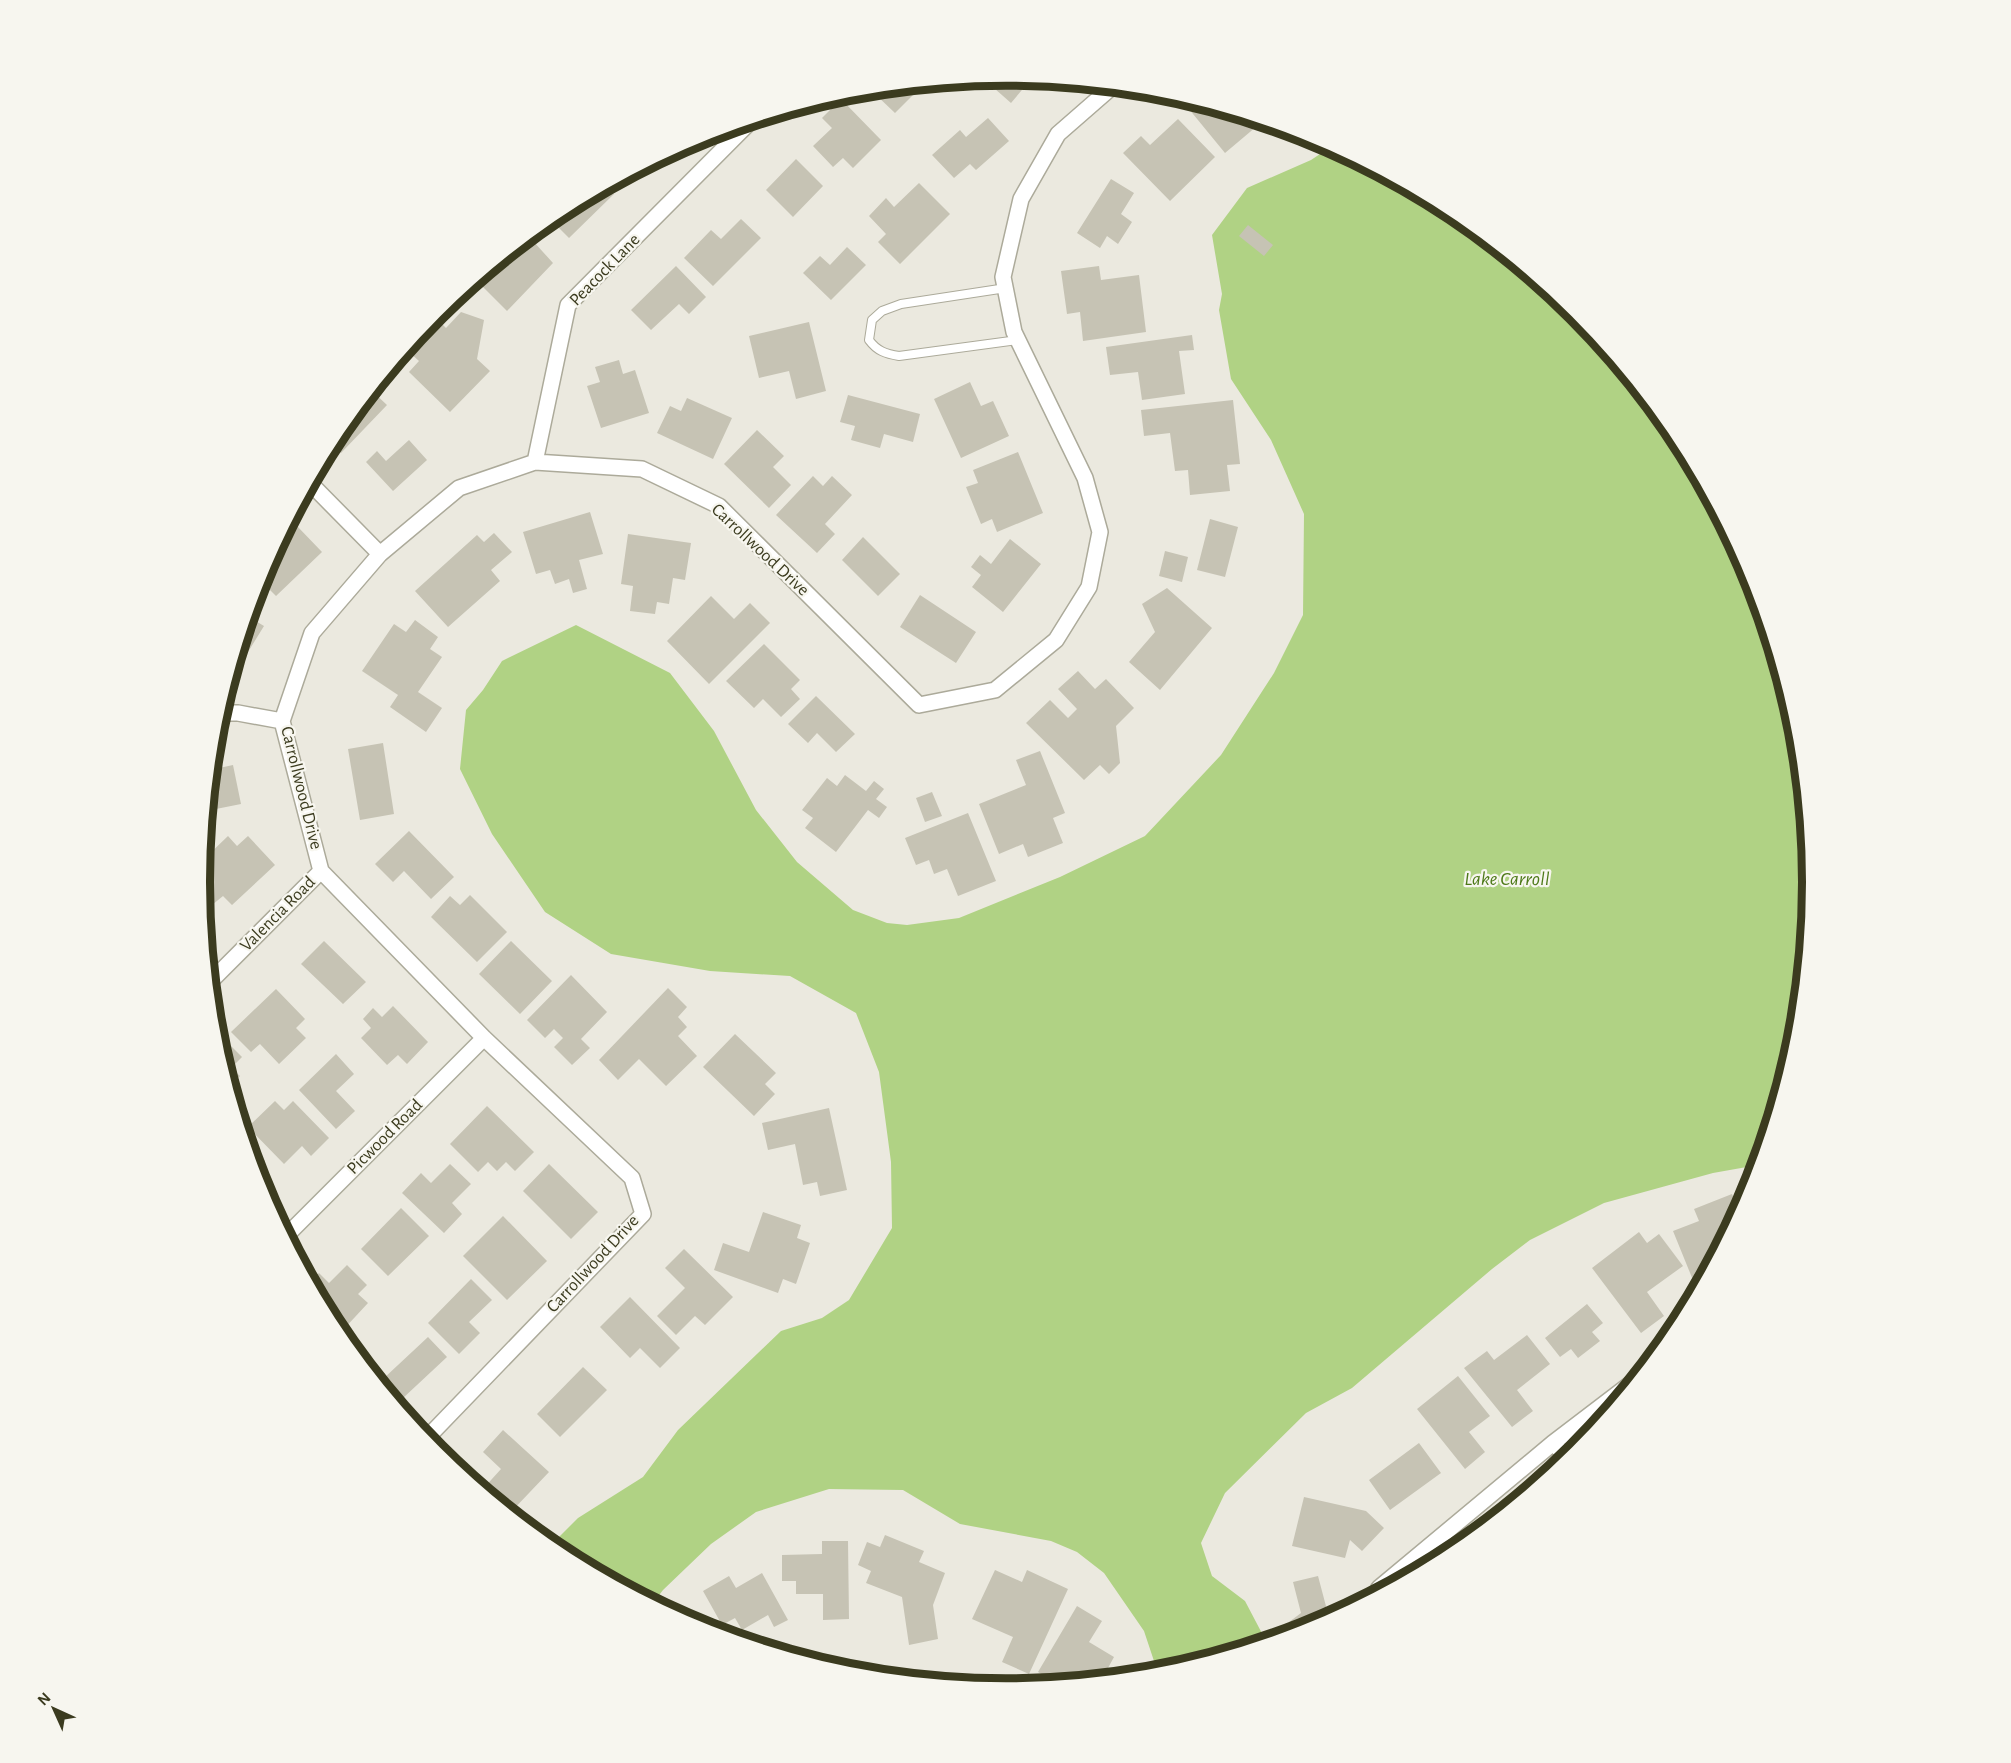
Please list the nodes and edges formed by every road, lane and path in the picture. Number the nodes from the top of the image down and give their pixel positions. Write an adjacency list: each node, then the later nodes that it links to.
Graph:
1 (1106, 92): 3 (street, Carrollwood Drive)
2 (741, 131): 5 (street, Peacock Lane)
3 (1006, 288): 4 (street, Carrollwood Drive); 4 (lane)
4 (1018, 340): 5 (street, Carrollwood Drive)
5 (535, 462): 7 (street, Carrollwood Drive)
6 (314, 487): 7 (street)
7 (380, 554): 9 (street, Carrollwood Drive)
8 (228, 713): 9 (street)
9 (282, 721): 10 (street, Carrollwood Drive)
10 (321, 871): 11 (street, Valencia Road); 12 (street, Carrollwood Drive)
11 (215, 977)
12 (484, 1038): 13 (street, Picwood Road); 15 (street, Carrollwood Drive)
13 (291, 1231)
14 (1608, 1401): 16 (street)
15 (432, 1433)
16 (1553, 1443): 17 (street); 18 (street)
17 (1561, 1451)
18 (1393, 1576)

